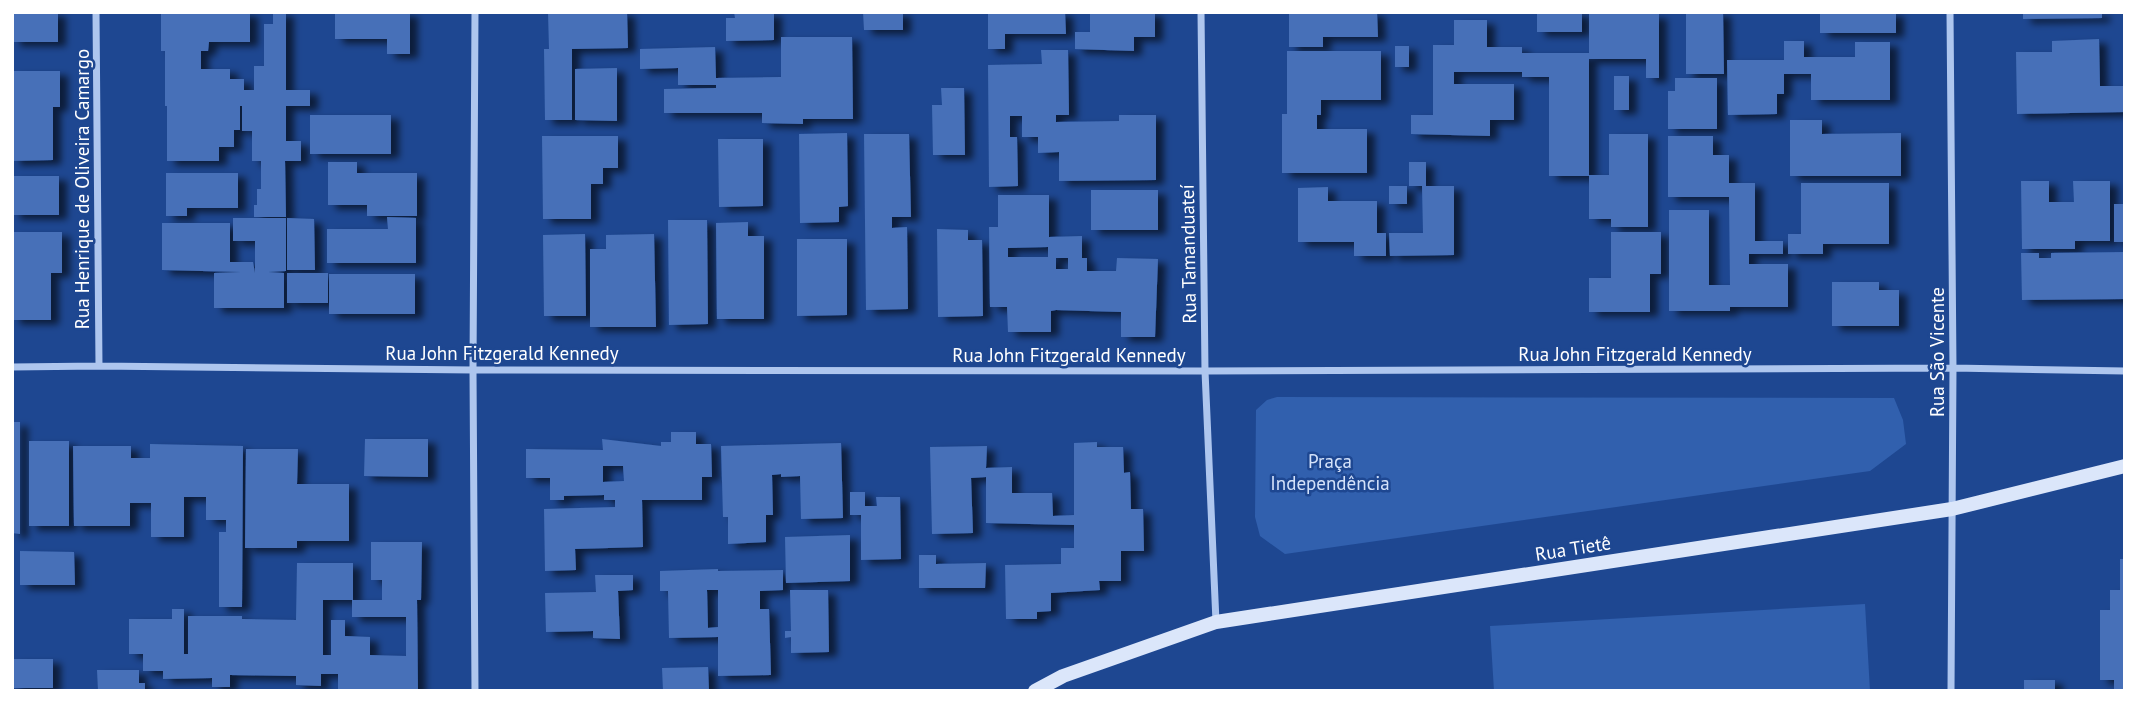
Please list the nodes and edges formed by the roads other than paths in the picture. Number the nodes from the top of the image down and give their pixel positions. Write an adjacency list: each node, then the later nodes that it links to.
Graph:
1 (96, 12): 5 (street, Rua Henrique de Oliveira Camargo)
2 (475, 12): 8 (street)
3 (1201, 12): 9 (street, Rua Tamanduateí)
4 (1950, 12): 7 (street, Rua São Vicente)
5 (99, 366): 6 (street, Rua John Fitzgerald Kennedy); 8 (street, Rua John Fitzgerald Kennedy)
6 (12, 367)
7 (1954, 368): 9 (street, Rua John Fitzgerald Kennedy); 10 (street, Rua John Fitzgerald Kennedy); 12 (street, Rua São Vicente)
8 (473, 369): 9 (street, Rua John Fitzgerald Kennedy); 14 (street)
9 (1205, 371): 13 (street, Rua Tamanduateí)
10 (2125, 371)
11 (2125, 466): 12 (street, Rua Tietê)
12 (1952, 509): 13 (street, Rua Tietê); 16 (street, Rua São Vicente)
13 (1216, 622): 15 (street, Rua Tietê)
14 (475, 691)
15 (1035, 691)
16 (1951, 691)

